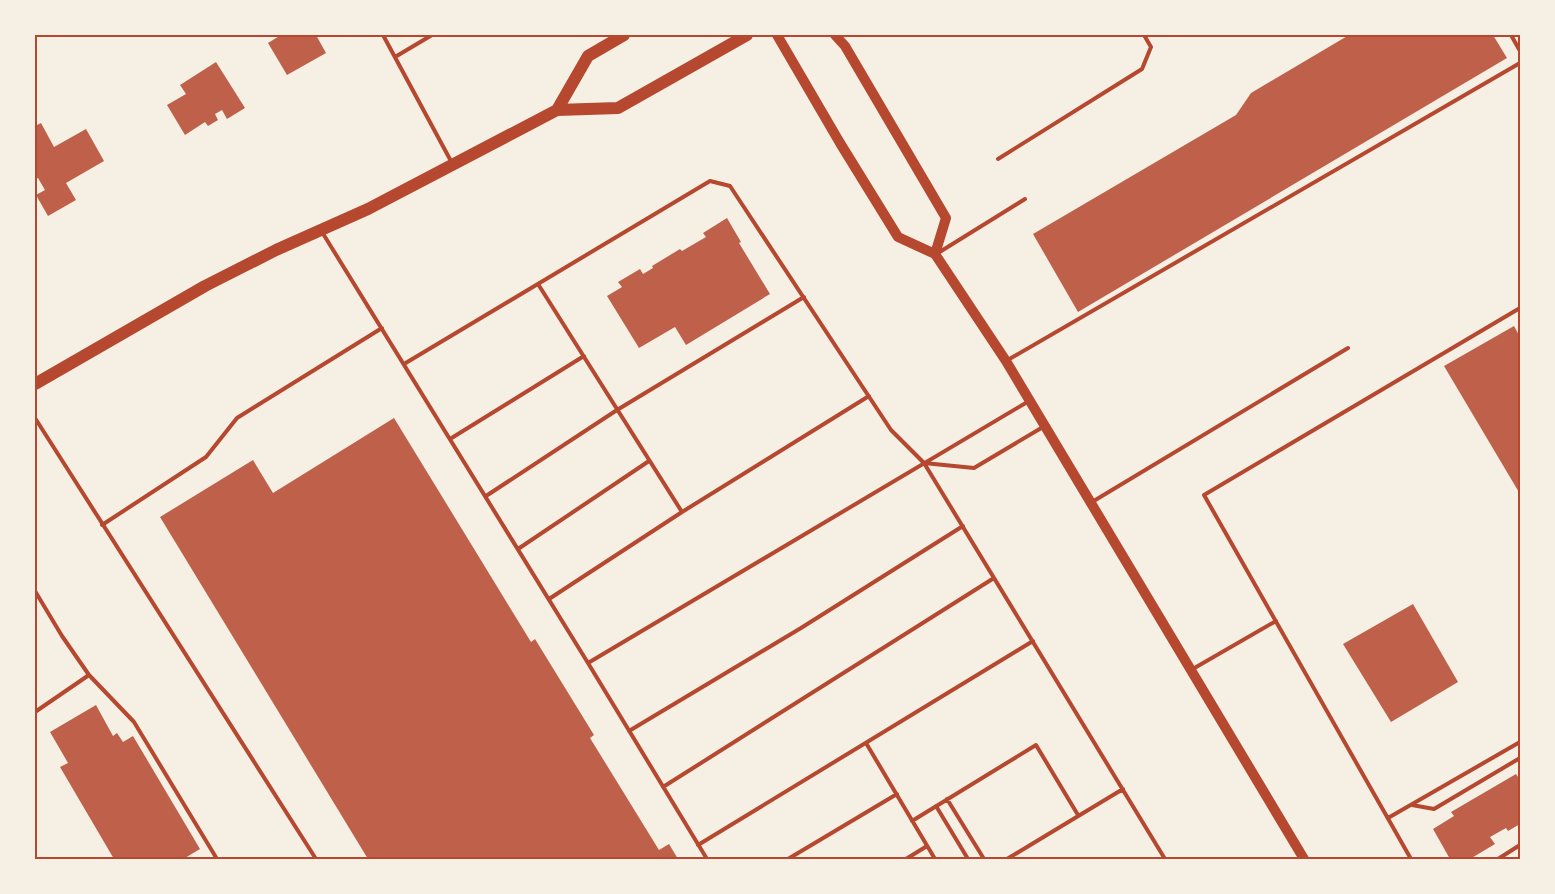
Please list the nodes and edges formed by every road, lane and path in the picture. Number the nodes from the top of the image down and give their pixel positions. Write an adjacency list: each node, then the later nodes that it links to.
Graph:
1 (383, 35): 10 (lane)
2 (432, 35): 10 (lane)
3 (624, 35): 12 (main road)
4 (747, 35): 12 (main road)
5 (776, 35): 17 (main road)
6 (835, 35): 17 (main road)
7 (1144, 35): 13 (lane)
8 (1511, 35): 9 (lane)
9 (1520, 51)
10 (395, 57): 14 (lane)
11 (1520, 63): 24 (lane)
12 (557, 110): 14 (main road)
13 (998, 159)
14 (453, 164): 16 (main road)
15 (1025, 199): 17 (lane)
16 (321, 230): 21 (lane); 26 (main road)
17 (935, 254): 24 (main road)
18 (538, 284): 19 (lane); 23 (lane); 25 (lane)
19 (804, 297): 27 (lane); 29 (lane)
20 (1520, 308): 44 (lane)
21 (382, 328): 25 (lane); 38 (lane)
22 (1348, 348): 36 (lane)
23 (584, 356): 29 (lane); 32 (lane)
24 (1006, 362): 28 (main road)
25 (404, 364): 32 (lane)
26 (35, 384)
27 (869, 396): 34 (lane); 37 (lane)
28 (1029, 401): 31 (main road); 34 (lane)
29 (617, 410): 33 (lane); 35 (lane)
30 (35, 418): 38 (lane)
31 (1045, 427): 34 (lane); 36 (main road)
32 (450, 439): 35 (lane)
33 (649, 461): 37 (lane); 40 (lane)
34 (924, 463): 39 (lane); 46 (lane)
35 (486, 496): 40 (lane)
36 (1090, 503): 47 (main road)
37 (682, 512): 43 (lane)
38 (102, 525): 67 (lane)
39 (962, 526): 41 (lane); 50 (lane)
40 (518, 549): 43 (lane)
41 (994, 578): 45 (lane); 54 (lane)
42 (35, 591): 48 (lane)
43 (549, 599): 46 (lane)
44 (1276, 621): 47 (lane); 61 (lane)
45 (1033, 641): 52 (lane); 55 (lane)
46 (588, 663): 50 (lane)
47 (1190, 670): 76 (main road)
48 (89, 675): 49 (lane); 66 (lane)
49 (35, 712)
50 (629, 731): 54 (lane)
51 (1520, 742): 58 (lane)
52 (866, 743): 56 (lane); 63 (lane)
53 (1520, 758): 58 (lane)
54 (663, 787): 63 (lane)
55 (1122, 789): 60 (lane); 75 (lane)
56 (896, 794): 62 (lane); 69 (lane)
57 (947, 799): 59 (lane); 60 (lane); 73 (lane)
58 (1412, 804): 61 (lane)
59 (936, 806): 62 (lane); 72 (lane)
60 (1078, 815): 74 (lane)
61 (1388, 818): 77 (lane)
62 (912, 820): 65 (lane)
63 (698, 845): 68 (lane)
64 (1520, 845): 78 (lane)
65 (928, 846): 70 (lane); 71 (lane)
66 (217, 859)
67 (316, 859)
68 (706, 859)
69 (788, 859)
70 (906, 859)
71 (935, 859)
72 (968, 859)
73 (984, 859)
74 (1007, 859)
75 (1165, 859)
76 (1304, 859)
77 (1411, 859)
78 (1498, 859)

